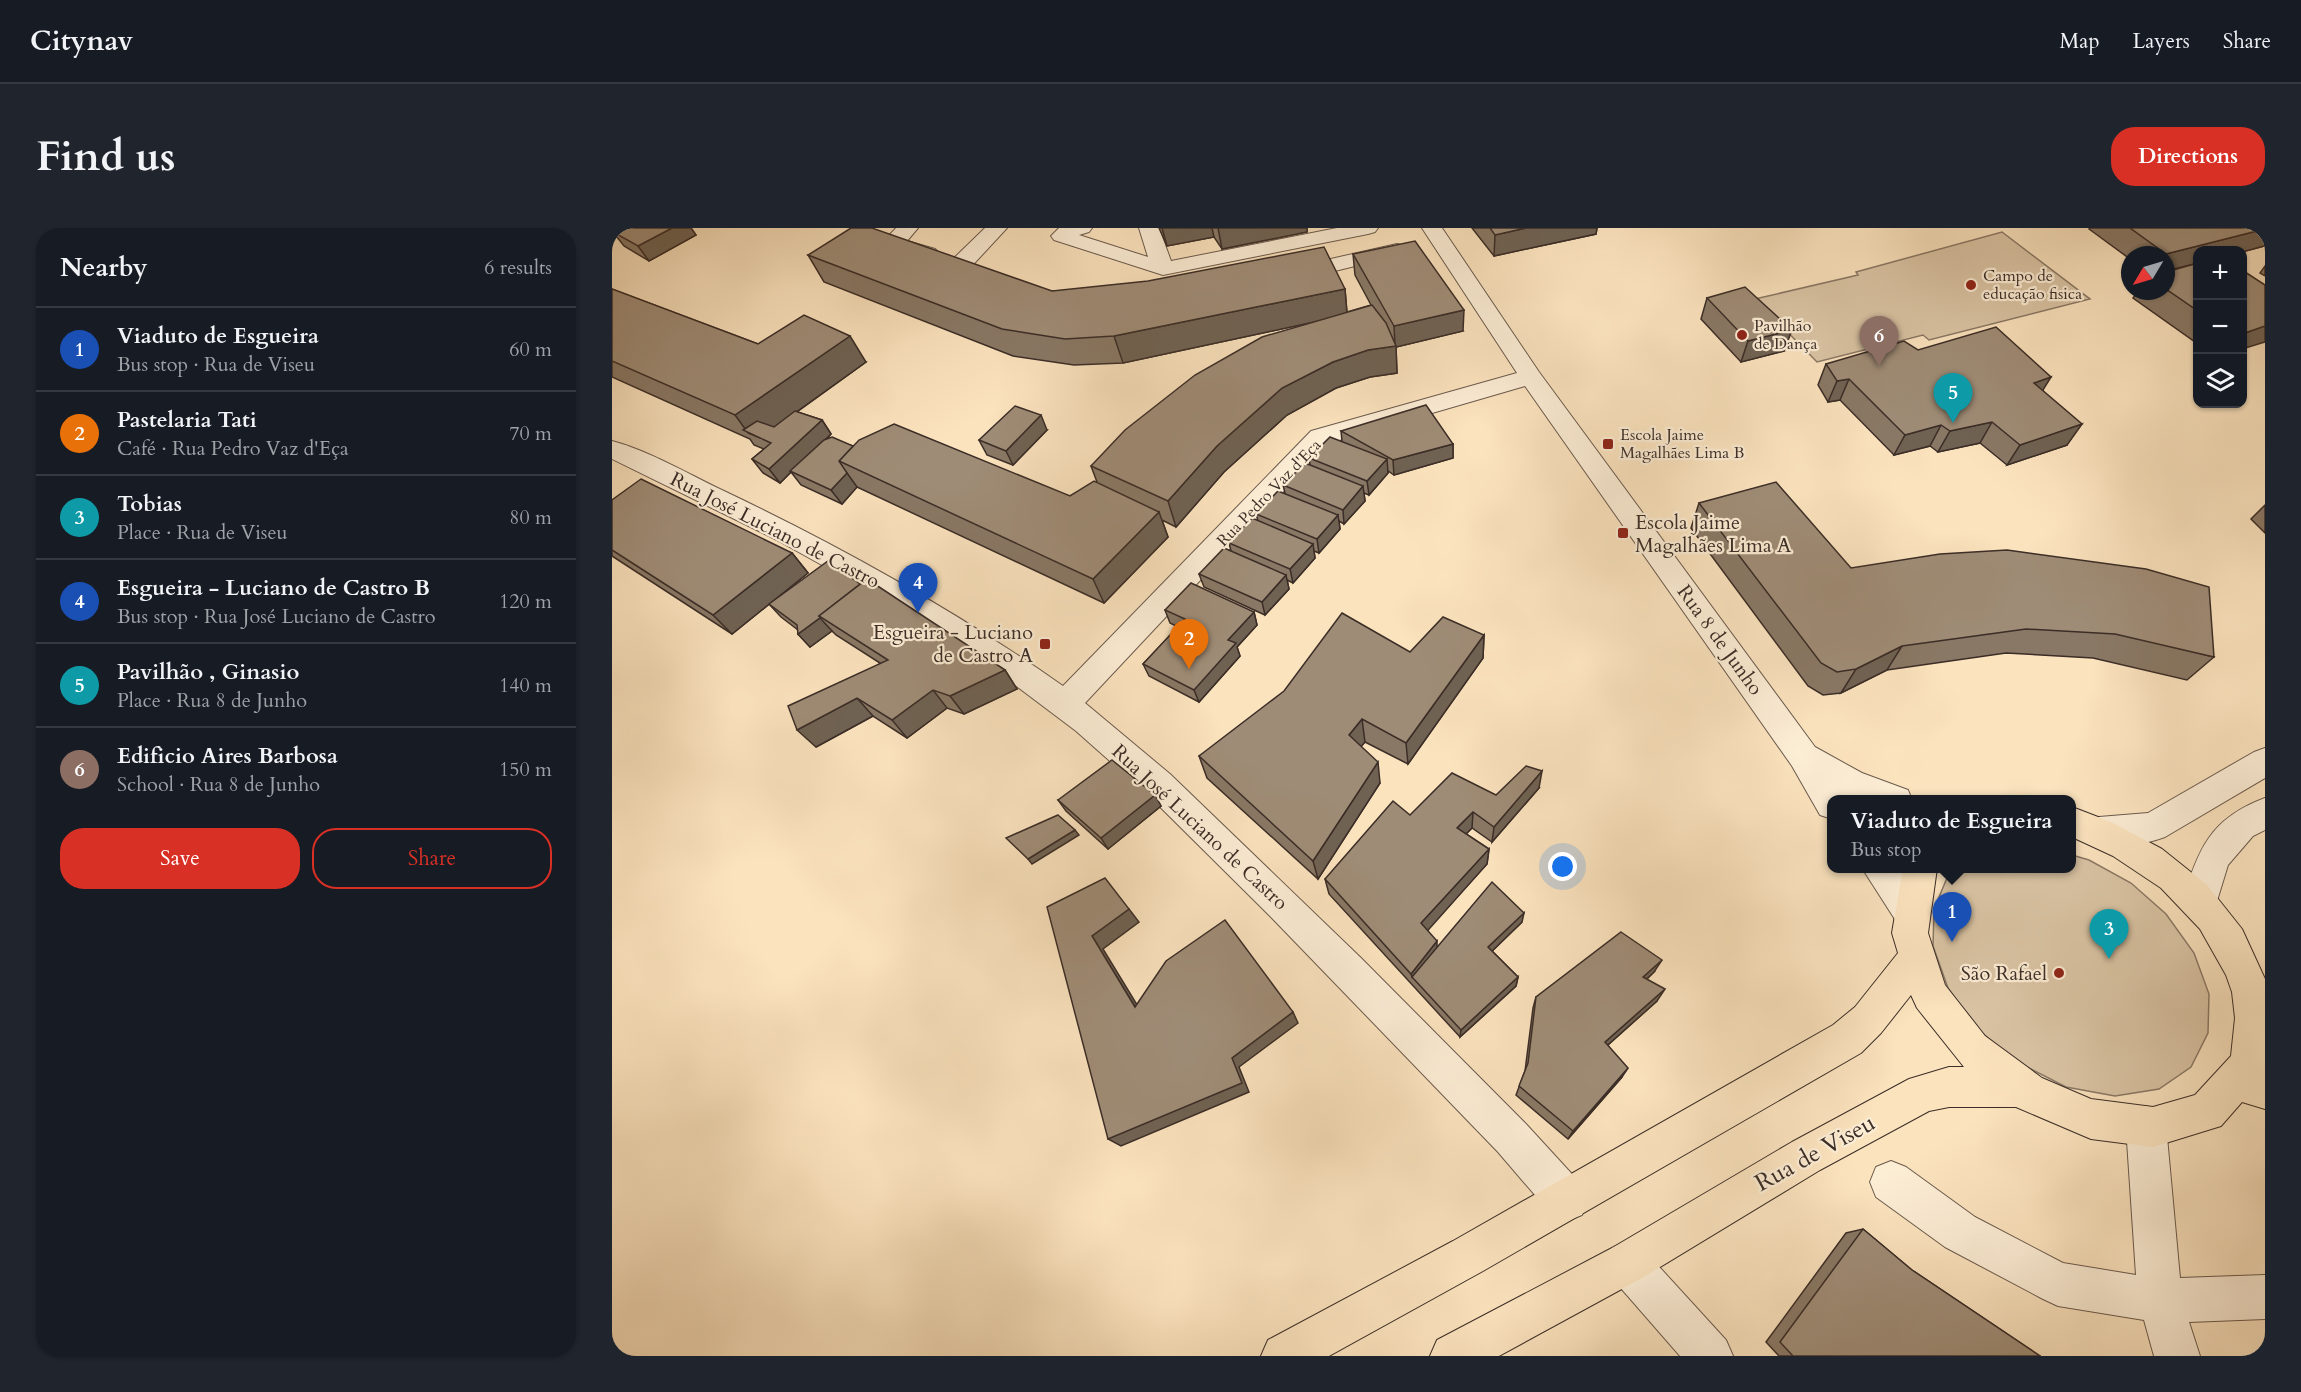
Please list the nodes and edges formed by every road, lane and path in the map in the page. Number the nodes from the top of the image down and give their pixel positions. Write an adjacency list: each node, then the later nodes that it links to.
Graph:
1 (908, 228): 7 (street)
2 (997, 228): 7 (street)
3 (1082, 228): 8 (street)
4 (1149, 228): 8 (street)
5 (1368, 228): 8 (street)
6 (1436, 234): 10 (street); 11 (street)
7 (961, 264): 9 (street)
8 (1163, 269)
9 (982, 274)
10 (1272, 279)
11 (1531, 377): 13 (street, Rua Pedro Vaz d'Eça); 14 (street, Rua 8 de Junho)
12 (612, 449): 13 (street, Rua José Luciano de Castro)
13 (1065, 704): 30 (street, Rua José Luciano de Castro)
14 (1803, 756): 16 (street, Rua 8 de Junho); 17 (street, Rua 8 de Junho)
15 (2265, 762): 19 (street)
16 (1882, 795)
17 (1827, 797)
18 (2265, 813): 22 (street)
19 (2086, 827): 22 (main road, Rua de Viseu)
20 (1883, 873): 23 (street)
21 (1918, 873): 23 (main road, Rua de Viseu)
22 (2200, 902): 25 (main road, Rua de Viseu)
23 (1909, 909): 24 (main road, Rua de Viseu)
24 (1915, 961): 27 (main road, Rua de Viseu); 30 (main road)
25 (2259, 1011): 26 (main road, Rua de Viseu)
26 (2252, 1085): 28 (main road, Rua de Viseu)
27 (2017, 1087): 28 (main road, Rua de Viseu); 31 (main road, Rua de Viseu)
28 (2146, 1126): 33 (street)
29 (1891, 1182): 33 (street)
30 (1567, 1200): 34 (main road)
31 (1627, 1263): 35 (main road, Rua de Viseu); 36 (street)
32 (2265, 1297): 33 (street)
33 (2160, 1301): 37 (street)
34 (1284, 1356)
35 (1453, 1356)
36 (1710, 1356)
37 (2176, 1356)

